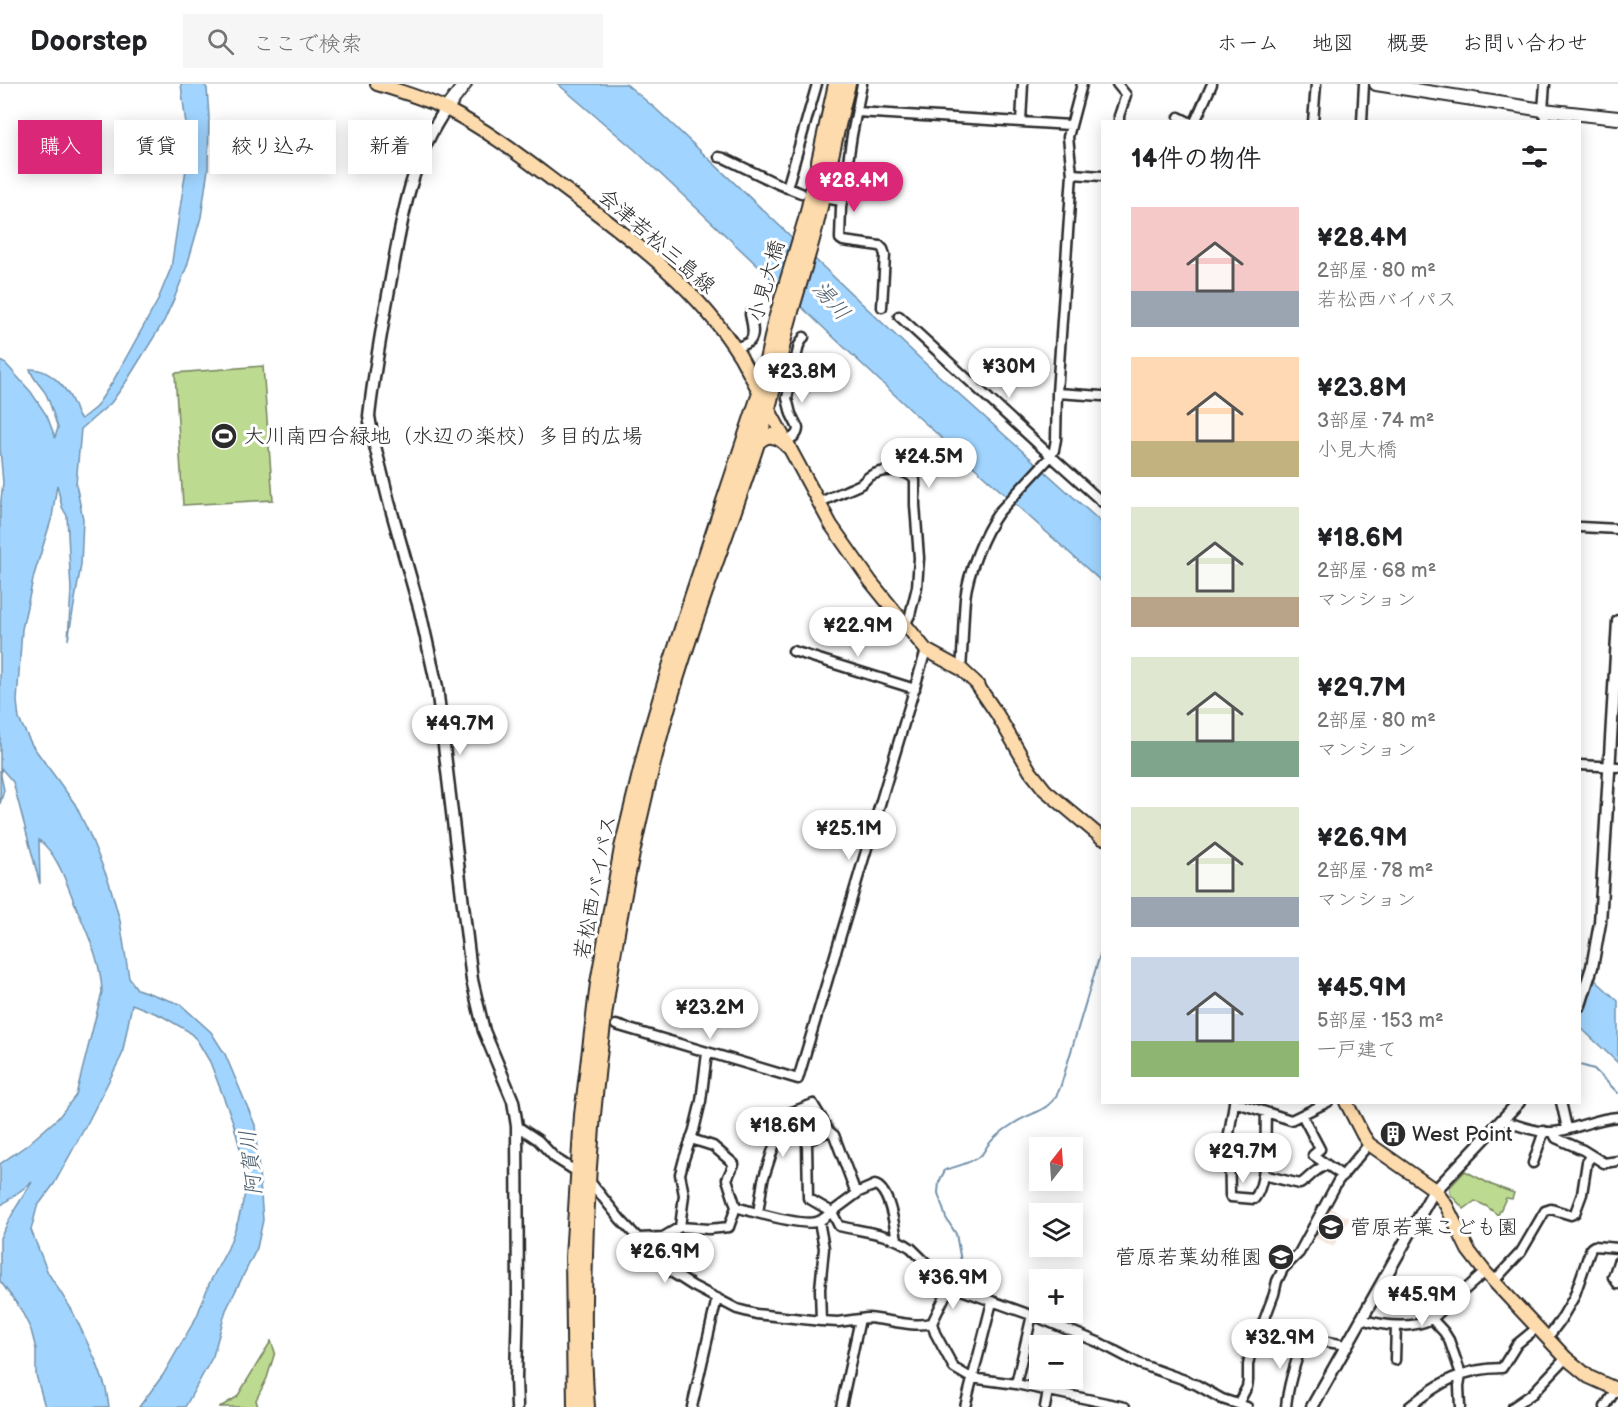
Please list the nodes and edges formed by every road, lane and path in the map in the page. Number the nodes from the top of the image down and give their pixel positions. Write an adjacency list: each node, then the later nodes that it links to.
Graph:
1 (377, 84): 15 (main road, 会津若松三島線)
2 (465, 84): 15 (main road)
3 (817, 84): 30 (street)
4 (836, 84): 34 (highway)
5 (848, 84): 34 (highway)
6 (862, 84): 16 (street)
7 (1023, 84): 25 (street)
8 (1117, 84): 20 (street)
9 (1212, 84): 22 (street)
10 (1316, 84): 23 (street)
11 (1364, 84): 24 (street)
12 (1376, 84): 17 (main road)
13 (1545, 84): 17 (street)
14 (1083, 85): 26 (street)
15 (446, 109): 40 (main road, 会津若松三島線); 75 (street)
16 (856, 112): 25 (street); 33 (street)
17 (1544, 116): 19 (main road)
18 (1179, 117): 21 (street)
19 (1618, 118)
20 (1119, 120)
21 (1185, 120)
22 (1196, 120)
23 (1313, 120)
24 (1362, 120)
25 (1022, 122): 26 (street)
26 (1070, 125): 28 (street)
27 (719, 157): 30 (street)
28 (1072, 174): 29 (street); 43 (street)
29 (1101, 176)
30 (787, 188): 31 (street)
31 (801, 193)
32 (830, 200): 33 (street)
33 (842, 201): 35 (street)
34 (812, 218): 38 (highway, 小見大橋)
35 (882, 307)
36 (750, 314): 40 (street)
37 (899, 316): 48 (street)
38 (782, 321): 41 (highway, 小見大橋); 45 (highway, 小見大橋)
39 (804, 337): 46 (street)
40 (738, 352): 41 (main road); 42 (main road, 会津若松三島線)
41 (768, 356): 42 (highway, 小見大橋)
42 (760, 393): 45 (main road, 会津若松三島線); 86 (highway, 若松西バイパス)
43 (1057, 393): 44 (street); 48 (street)
44 (1101, 396)
45 (768, 408): 46 (main road, 会津若松三島線); 47 (highway, 若松西バイパス)
46 (786, 443): 47 (highway); 50 (main road, 会津若松三島線)
47 (756, 444): 86 (highway, 若松西バイパス)
48 (1051, 456): 49 (street); 57 (street)
49 (1101, 501)
50 (819, 503): 54 (main road, 会津若松三島線); 54 (street)
51 (1581, 527): 52 (street)
52 (1618, 529)
53 (1618, 621): 60 (street)
54 (905, 625): 55 (main road, 会津若松三島線)
55 (926, 650): 57 (main road, 会津若松三島線); 58 (street)
56 (793, 651): 58 (street)
57 (961, 669): 61 (main road, 会津若松三島線)
58 (915, 689): 64 (street)
59 (1581, 765): 60 (street)
60 (1614, 767): 62 (street)
61 (1101, 837)
62 (1581, 1002)
63 (616, 1025): 64 (street)
64 (707, 1053): 79 (street)
65 (1234, 1104): 85 (street)
66 (1325, 1104): 72 (street)
67 (1347, 1104): 80 (main road)
68 (1517, 1104): 74 (street)
69 (1561, 1104): 76 (street)
70 (1248, 1105): 71 (street)
71 (1266, 1113): 72 (street); 85 (street)
72 (1302, 1115): 84 (street)
73 (1617, 1117): 76 (street)
74 (1503, 1120): 78 (street); 88 (street)
75 (517, 1126): 86 (street); 129 (street)
76 (1567, 1128): 78 (street)
77 (829, 1131): 89 (street); 91 (street); 92 (street)
78 (1549, 1131): 81 (street); 83 (street)
79 (691, 1138): 90 (street); 94 (street)
80 (1369, 1144): 87 (street); 88 (main road)
81 (1592, 1156): 82 (street); 100 (street)
82 (1618, 1161)
83 (1533, 1163)
84 (1327, 1165): 85 (street); 87 (street)
85 (1263, 1174)
86 (583, 1176): 95 (street); 130 (highway, 若松西バイパス); 131 (highway, 若松西バイパス)
87 (1343, 1176): 119 (street)
88 (1435, 1190): 99 (main road); 101 (street)
89 (859, 1192): 91 (street); 96 (street)
90 (736, 1207): 92 (street); 94 (street)
91 (832, 1212): 93 (street); 96 (street)
92 (758, 1213): 93 (street)
93 (819, 1221): 110 (street)
94 (680, 1227): 95 (street)
95 (638, 1238): 104 (street)
96 (897, 1239): 103 (street)
97 (1618, 1248): 116 (street)
98 (1618, 1262): 102 (street)
99 (1485, 1272): 100 (main road); 109 (street)
100 (1494, 1281): 115 (main road)
101 (1381, 1284): 108 (street); 109 (street)
102 (1618, 1284)
103 (950, 1286): 105 (street); 111 (street)
104 (717, 1298): 110 (street); 132 (street)
105 (992, 1302): 106 (street); 123 (street)
106 (1029, 1314)
107 (860, 1319): 110 (street); 111 (street); 133 (street)
108 (1361, 1319): 114 (street); 118 (street)
109 (1432, 1320): 114 (street); 122 (street)
110 (821, 1321)
111 (932, 1323): 123 (street)
112 (1030, 1323): 124 (street)
113 (1051, 1323): 127 (street)
114 (1396, 1326): 121 (street)
115 (1538, 1327): 116 (main road); 122 (street)
116 (1548, 1337): 120 (main road)
117 (1304, 1340): 118 (street); 119 (street); 137 (street)
118 (1346, 1345): 138 (street)
119 (1252, 1346): 127 (street)
120 (1566, 1358): 125 (main road); 141 (street)
121 (1395, 1360)
122 (1461, 1374): 139 (street); 140 (street)
123 (971, 1378): 124 (street); 134 (street)
124 (1016, 1384): 126 (street)
125 (1617, 1390): 142 (street)
126 (1048, 1392): 128 (street); 135 (street)
127 (1238, 1405)
128 (1115, 1406): 136 (street)
129 (517, 1407)
130 (575, 1407)
131 (587, 1407)
132 (692, 1407)
133 (841, 1407)
134 (965, 1407)
135 (1045, 1407)
136 (1125, 1407)
137 (1286, 1407)
138 (1312, 1407)
139 (1409, 1407)
140 (1460, 1407)
141 (1513, 1407)
142 (1605, 1407)

